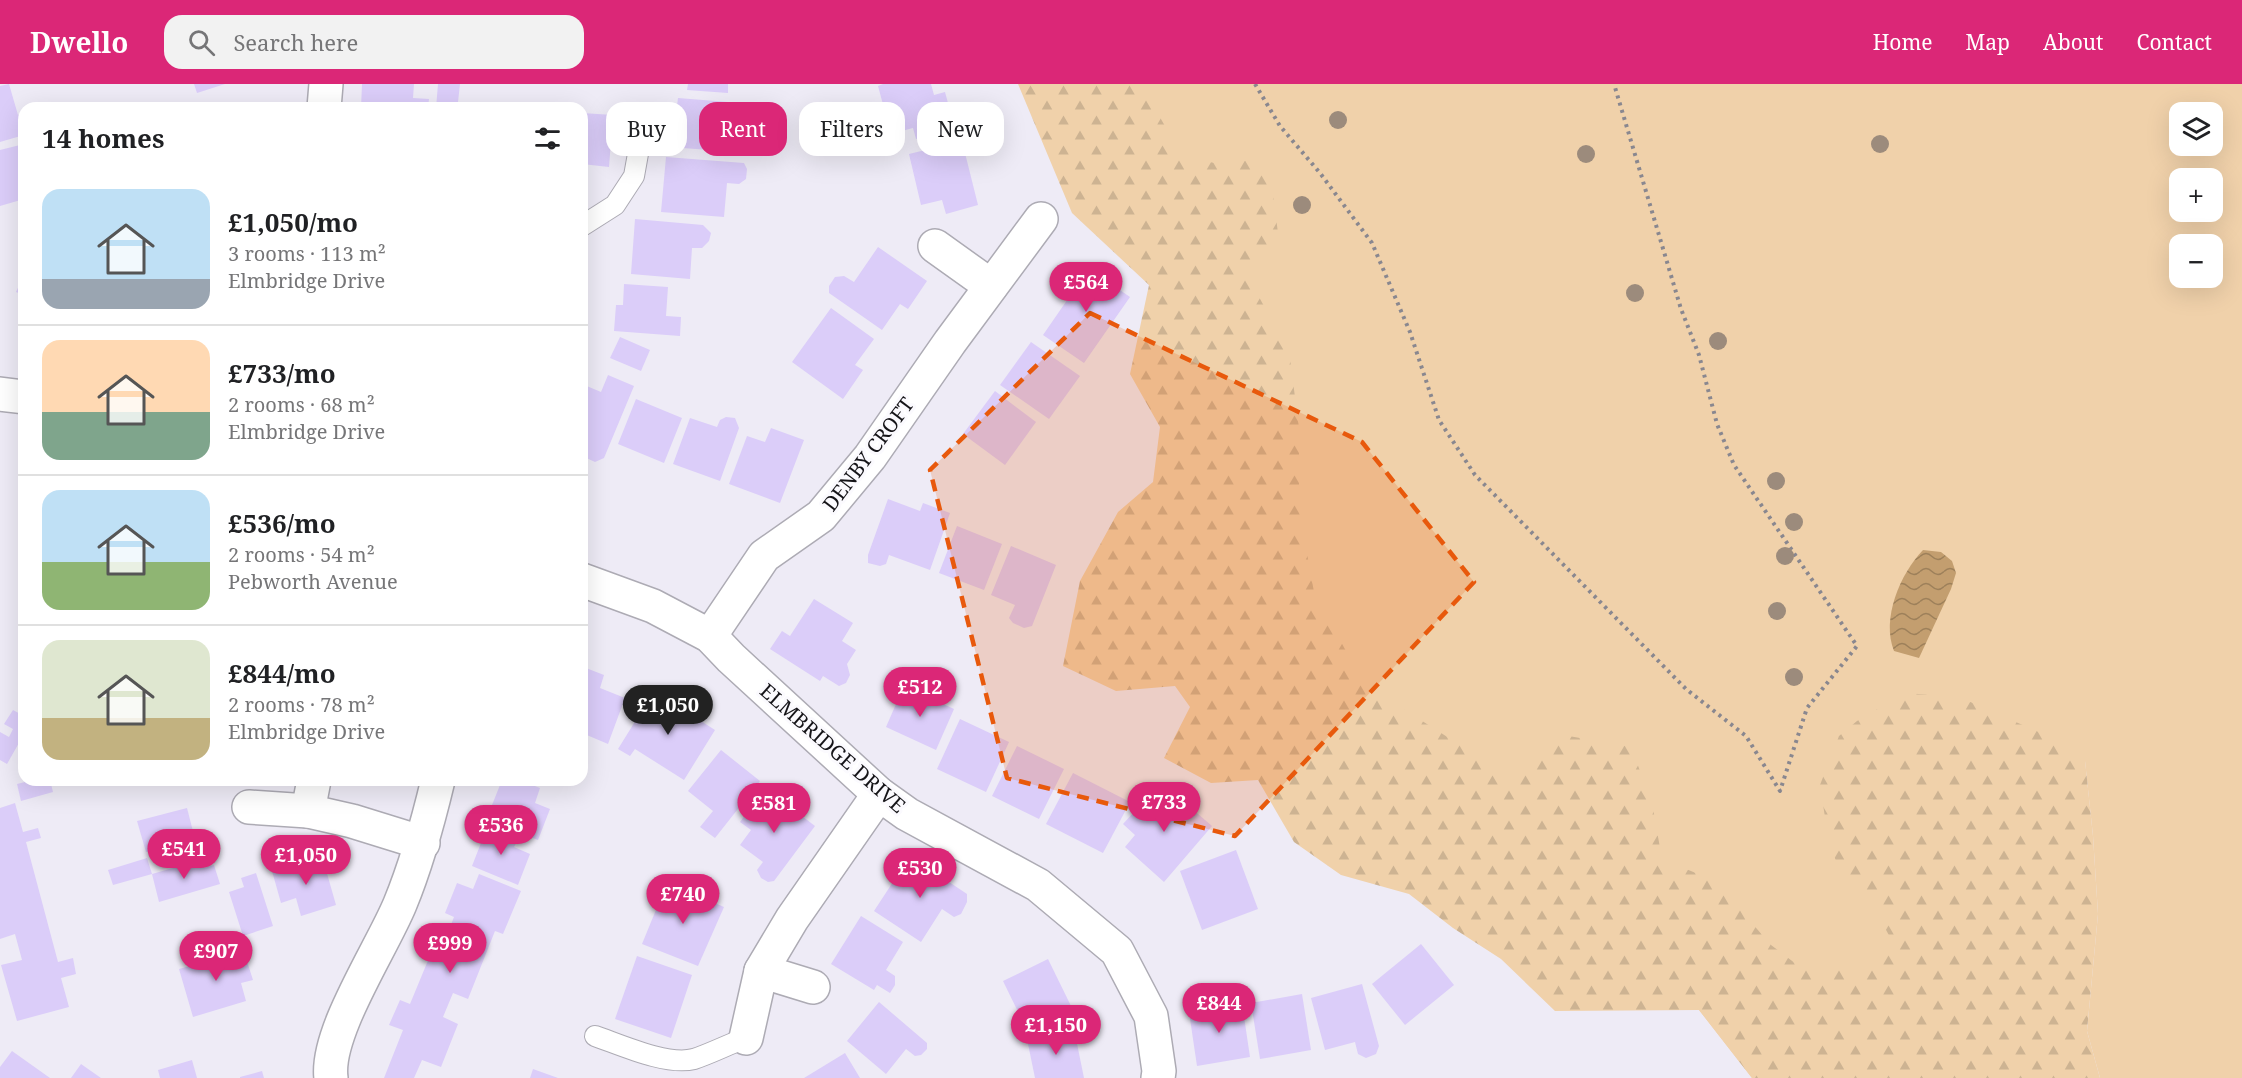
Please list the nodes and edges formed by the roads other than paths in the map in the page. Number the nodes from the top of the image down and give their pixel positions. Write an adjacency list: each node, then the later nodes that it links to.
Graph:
1 (326, 84): 2 (street)
2 (324, 102)
3 (637, 156): 5 (lane)
4 (1041, 219): 7 (street, DENBY CROFT)
5 (588, 222)
6 (935, 246): 7 (street)
7 (991, 286): 11 (street, DENBY CROFT)
8 (0, 394): 9 (street)
9 (18, 396)
10 (588, 582): 11 (street, ELMBRIDGE DRIVE)
11 (710, 636): 13 (street, ELMBRIDGE DRIVE)
12 (437, 786): 16 (street)
13 (879, 794): 17 (street); 22 (street, ELMBRIDGE DRIVE)
14 (311, 795): 15 (street); 16 (street)
15 (249, 807)
16 (423, 843): 21 (street)
17 (761, 971): 18 (street); 20 (street)
18 (813, 987)
19 (595, 1036): 20 (lane)
20 (746, 1038)
21 (330, 1078)
22 (1158, 1078)

